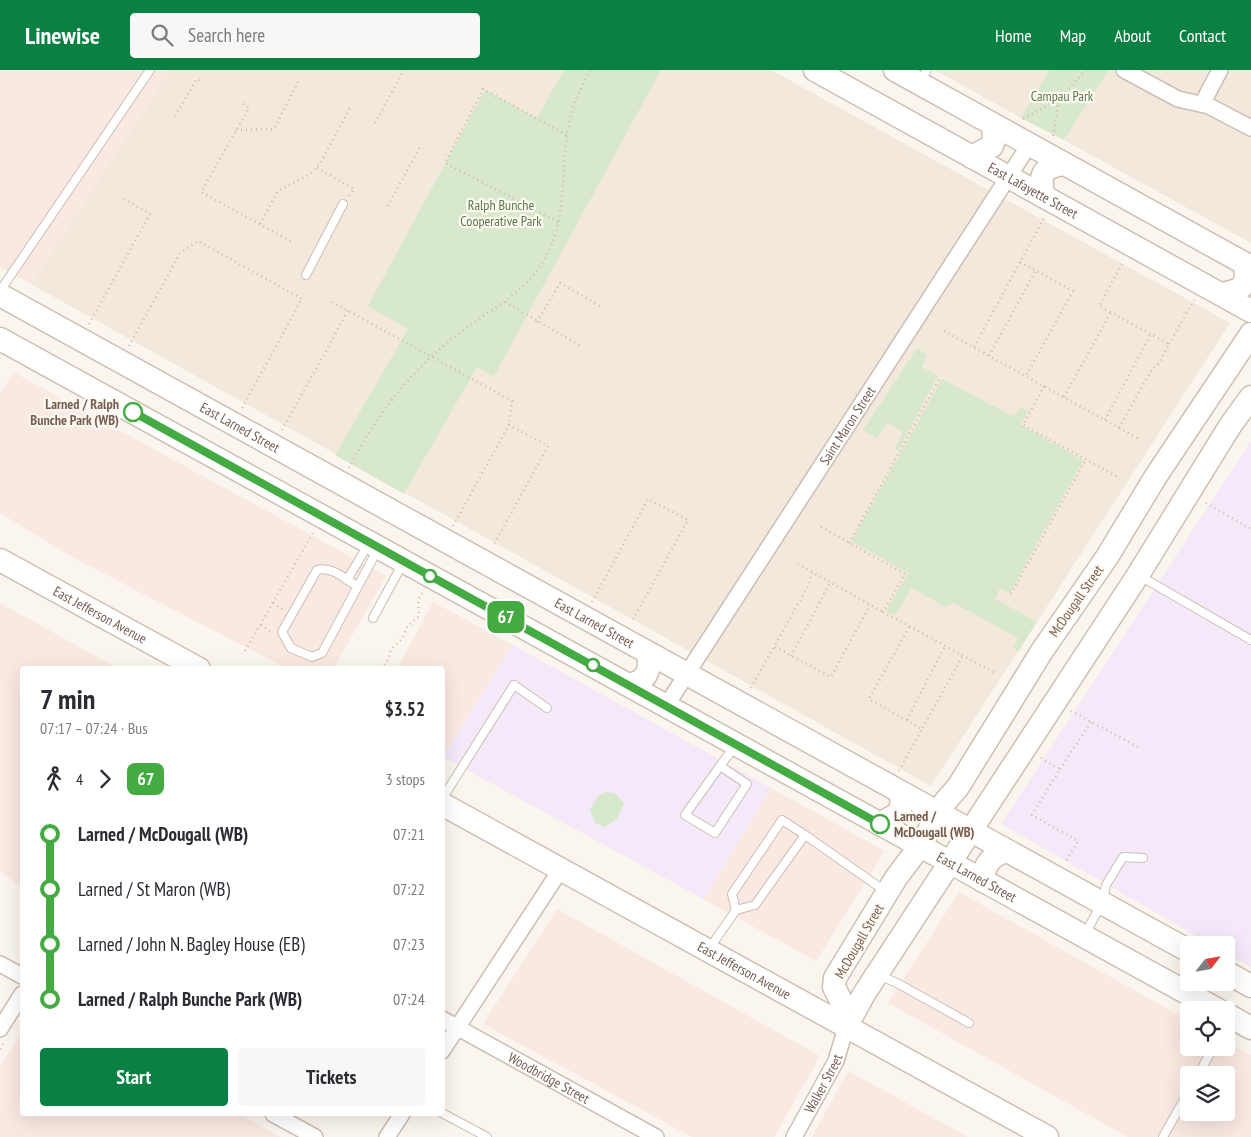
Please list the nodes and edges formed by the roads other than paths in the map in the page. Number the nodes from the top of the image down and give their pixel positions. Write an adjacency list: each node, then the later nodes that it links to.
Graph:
1 (150, 70): 18 (lane)
2 (815, 70): 11 (street, East Lafayette Street)
3 (895, 70): 6 (street)
4 (1124, 70): 7 (street)
5 (1220, 70): 7 (street)
6 (923, 77): 8 (street)
7 (1202, 104): 9 (street)
8 (993, 125): 10 (street); 11 (street)
9 (1251, 128)
10 (1029, 145): 12 (street); 13 (street, Saint Maron Street)
11 (972, 157): 13 (street, East Lafayette Street)
12 (1064, 164): 14 (street); 16 (street)
13 (1008, 177): 14 (street, East Lafayette Street); 40 (street, Saint Maron Street)
14 (1043, 196): 19 (street, East Lafayette Street)
15 (343, 204): 17 (lane)
16 (1248, 265): 19 (street)
17 (306, 275)
18 (0, 291)
19 (1222, 294): 21 (street, East Lafayette Street)
20 (0, 295): 26 (street, East Larned Street)
21 (1251, 310)
22 (1251, 334): 24 (street, McDougall Street)
23 (0, 339): 27 (street, East Larned Street)
24 (1244, 351): 30 (street, McDougall Street)
25 (1251, 397): 33 (street)
26 (199, 405): 27 (street); 28 (street, East Larned Street)
27 (181, 438): 29 (street, East Larned Street)
28 (431, 533): 32 (street); 38 (street, East Larned Street)
29 (374, 545): 32 (street, East Larned Street); 34 (lane); 35 (lane)
30 (1108, 557): 33 (street); 48 (street, McDougall Street)
31 (0, 560): 39 (street, East Jefferson Avenue)
32 (408, 563): 36 (lane); 41 (street, East Larned Street)
33 (1138, 575): 37 (lane); 51 (street)
34 (347, 580): 35 (lane); 35 (lane)
35 (357, 586)
36 (373, 618)
37 (1251, 640)
38 (648, 653): 40 (street, East Larned Street); 41 (street)
39 (194, 666)
40 (687, 674): 42 (street, East Larned Street); 43 (street, Saint Maron Street)
41 (629, 685): 43 (street, East Larned Street)
42 (720, 692): 45 (street); 49 (street, East Larned Street)
43 (666, 706): 45 (street, East Larned Street)
44 (547, 708): 50 (lane)
45 (698, 723): 46 (street, East Larned Street)
46 (736, 744): 47 (lane); 54 (street, East Larned Street)
47 (720, 766): 47 (lane)
48 (964, 775): 51 (street); 53 (street, McDougall Street)
49 (900, 782): 53 (street, East Larned Street); 54 (street)
50 (445, 794)
51 (993, 799): 55 (street)
52 (445, 806): 61 (street, East Jefferson Avenue)
53 (938, 813): 55 (street, East Larned Street); 57 (street, McDougall Street)
54 (880, 824): 57 (street, East Larned Street)
55 (972, 831): 58 (street, East Larned Street); 60 (street)
56 (805, 835): 63 (lane); 66 (lane); 66 (lane)
57 (920, 846): 60 (street, East Larned Street); 63 (street, McDougall Street)
58 (1006, 851): 62 (street); 65 (street, East Larned Street)
59 (1143, 858): 65 (lane)
60 (952, 863): 62 (street, East Larned Street); 64 (street)
61 (561, 869): 69 (street, East Jefferson Avenue); 83 (street)
62 (983, 880): 67 (street, East Larned Street)
63 (891, 887): 64 (street); 70 (street, McDougall Street)
64 (926, 902): 73 (street)
65 (1102, 903): 67 (lane); 68 (street, East Larned Street)
66 (736, 910): 69 (lane)
67 (1084, 936): 78 (street, East Larned Street)
68 (1180, 946)
69 (708, 950): 79 (street, East Jefferson Avenue)
70 (848, 956): 73 (street); 75 (street, McDougall Street)
71 (0, 964): 72 (street)
72 (20, 975)
73 (878, 975): 82 (lane); 84 (street)
74 (1235, 977): 76 (street)
75 (834, 983): 79 (street); 84 (street, McDougall Street)
76 (1251, 986)
77 (20, 997): 86 (street)
78 (1199, 1001)
79 (807, 1006): 84 (street, East Jefferson Avenue)
80 (445, 1020): 83 (street, Woodbridge Street)
81 (1235, 1021): 85 (street, East Larned Street)
82 (969, 1023)
83 (458, 1027): 87 (street); 96 (street, Woodbridge Street)
84 (846, 1028): 92 (street, East Jefferson Avenue); 97 (street, Walker Street)
85 (1251, 1028)
86 (0, 1029)
87 (445, 1046)
88 (1180, 1108): 98 (lane)
89 (445, 1115): 95 (lane)
90 (277, 1116): 93 (street)
91 (401, 1116): 94 (street)
92 (1041, 1136)
93 (315, 1137)
94 (386, 1137)
95 (487, 1137)
96 (656, 1137)
97 (794, 1137)
98 (1164, 1137)

